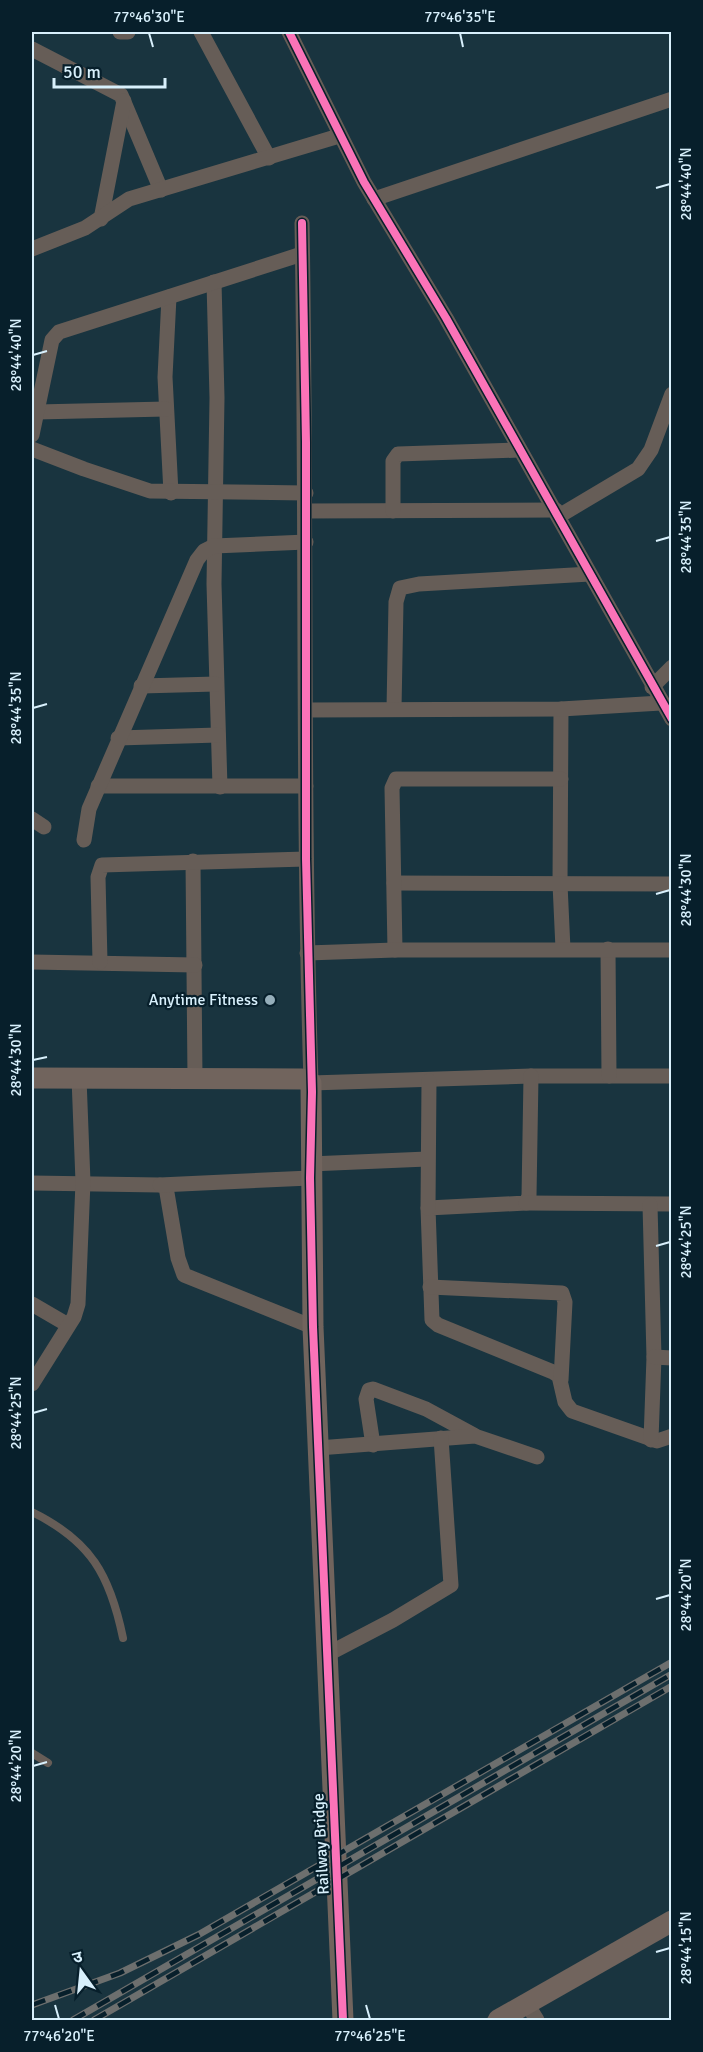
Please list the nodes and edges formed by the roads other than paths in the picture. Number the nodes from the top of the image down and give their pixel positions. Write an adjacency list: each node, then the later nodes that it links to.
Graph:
1 (120, 32): 2 (street)
2 (128, 32)
3 (201, 32): 10 (street)
4 (289, 32): 9 (street)
5 (32, 49): 6 (street); 8 (street)
6 (32, 55)
7 (672, 99): 12 (street)
8 (124, 100): 11 (street); 13 (street)
9 (339, 136): 10 (street); 12 (street)
10 (269, 158): 11 (street)
11 (162, 190): 13 (street)
12 (374, 199): 24 (street)
13 (101, 219): 15 (street)
14 (302, 223): 16 (street)
15 (32, 249)
16 (302, 254): 17 (street); 27 (street)
17 (214, 282): 18 (street); 26 (street)
18 (169, 297): 20 (street); 21 (street)
19 (672, 394): 30 (street)
20 (166, 409): 21 (street); 25 (street)
21 (36, 411): 22 (street)
22 (32, 435)
23 (32, 449): 25 (street)
24 (520, 450): 29 (street); 30 (street)
25 (171, 493): 26 (street)
26 (215, 493): 27 (street); 32 (street)
27 (306, 493): 28 (street)
28 (306, 511): 29 (street); 31 (street)
29 (393, 511): 30 (street)
30 (557, 513): 33 (street)
31 (306, 542): 32 (street); 41 (street)
32 (214, 546): 35 (street); 36 (street)
33 (590, 574): 37 (street); 39 (street)
34 (672, 667): 37 (street)
35 (216, 684): 36 (street); 43 (street)
36 (141, 686): 44 (street)
37 (652, 687): 38 (street)
38 (661, 703): 40 (street); 42 (street)
39 (394, 709): 40 (street); 41 (street)
40 (561, 709): 45 (street)
41 (306, 710): 47 (street)
42 (672, 719)
43 (218, 735): 44 (street); 48 (street)
44 (118, 738): 46 (street)
45 (561, 779): 52 (street); 53 (street)
46 (98, 786): 48 (street); 49 (street)
47 (306, 786): 48 (street); 50 (street)
48 (220, 787)
49 (84, 840)
50 (306, 859): 51 (street); 59 (street)
51 (193, 861): 61 (street); 62 (street)
52 (394, 883): 53 (street); 57 (street)
53 (560, 884): 54 (street); 55 (street)
54 (672, 884)
55 (563, 949): 56 (street); 57 (street)
56 (608, 949): 58 (street); 64 (street)
57 (395, 950): 59 (street)
58 (672, 950)
59 (307, 953): 70 (street)
60 (32, 962): 61 (street)
61 (100, 962): 62 (street)
62 (195, 965): 68 (street)
63 (531, 1076): 64 (street); 69 (street); 76 (street)
64 (609, 1076): 65 (street)
65 (672, 1076)
66 (32, 1078): 67 (street)
67 (79, 1078): 68 (street); 73 (street)
68 (195, 1078): 70 (street)
69 (429, 1081): 70 (street); 71 (street)
70 (311, 1083): 72 (street, Railway Bridge)
71 (427, 1159): 72 (street); 79 (street)
72 (310, 1171): 75 (street); 83 (street, Railway Bridge)
73 (82, 1182): 74 (street); 75 (street); 82 (street)
74 (32, 1183)
75 (160, 1185): 83 (street)
76 (526, 1203): 78 (street); 79 (street)
77 (672, 1204): 78 (street)
78 (650, 1205): 84 (street)
79 (428, 1208): 80 (street)
80 (430, 1287): 86 (street); 86 (street)
81 (32, 1304): 82 (street)
82 (68, 1325): 87 (street)
83 (313, 1327): 93 (street, Railway Bridge)
84 (654, 1357): 85 (street); 91 (street)
85 (672, 1358)
86 (561, 1380): 91 (street)
87 (32, 1384)
88 (475, 1436): 90 (street); 92 (street); 94 (street)
89 (672, 1436): 91 (street)
90 (441, 1438): 92 (street); 97 (street)
91 (651, 1440)
92 (373, 1445): 93 (street)
93 (318, 1448): 97 (street, Railway Bridge)
94 (537, 1457)
95 (32, 1512): 96 (lane)
96 (123, 1638)
97 (327, 1655): 102 (street, Railway Bridge)
98 (32, 1753): 99 (lane)
99 (48, 1762)
100 (672, 1921): 101 (street)
101 (532, 2012): 103 (street)
102 (342, 2015)
103 (498, 2020)

